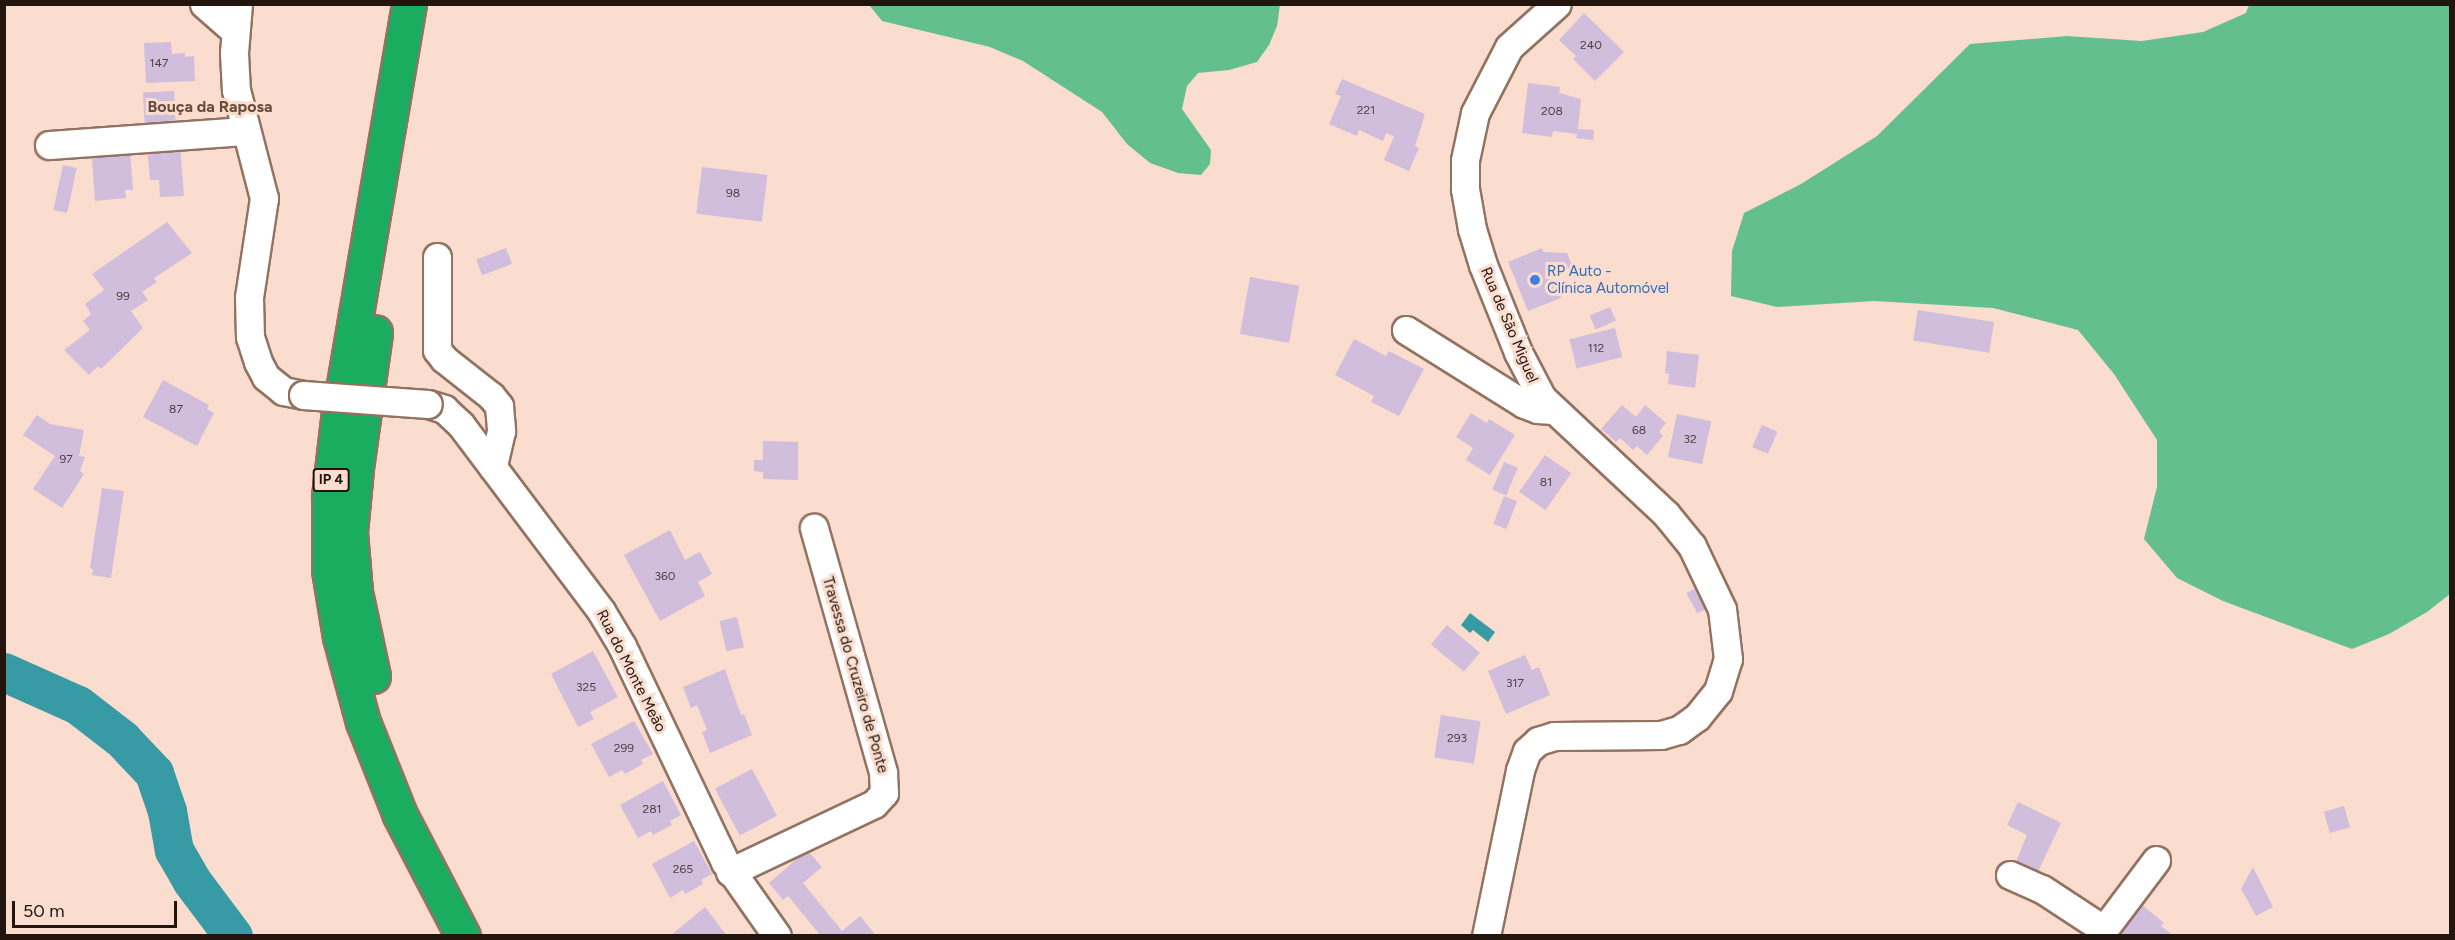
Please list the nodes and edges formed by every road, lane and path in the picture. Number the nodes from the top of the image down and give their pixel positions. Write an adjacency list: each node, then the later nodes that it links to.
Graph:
1 (204, 4): 5 (street)
2 (409, 4): 17 (highway, IP 4)
3 (432, 4): 18 (highway, IP 4)
4 (1557, 4): 10 (street, Rua de São Miguel)
5 (237, 18): 6 (street)
6 (245, 131): 7 (street); 11 (street, Rua do Monte Meão, bridge)
7 (49, 145)
8 (437, 257): 11 (street)
9 (1406, 330): 10 (street)
10 (1553, 410): 20 (street, Rua de São Miguel)
11 (493, 467): 14 (street, Rua do Monte Meão)
12 (814, 528): 14 (street, Travessa do Cruzeiro de Ponte)
13 (2156, 860): 16 (street)
14 (730, 872): 19 (street, Rua do Monte Meão)
15 (2010, 875): 16 (street)
16 (2101, 932)
17 (462, 936)
18 (486, 936)
19 (777, 936)
20 (1486, 936)

